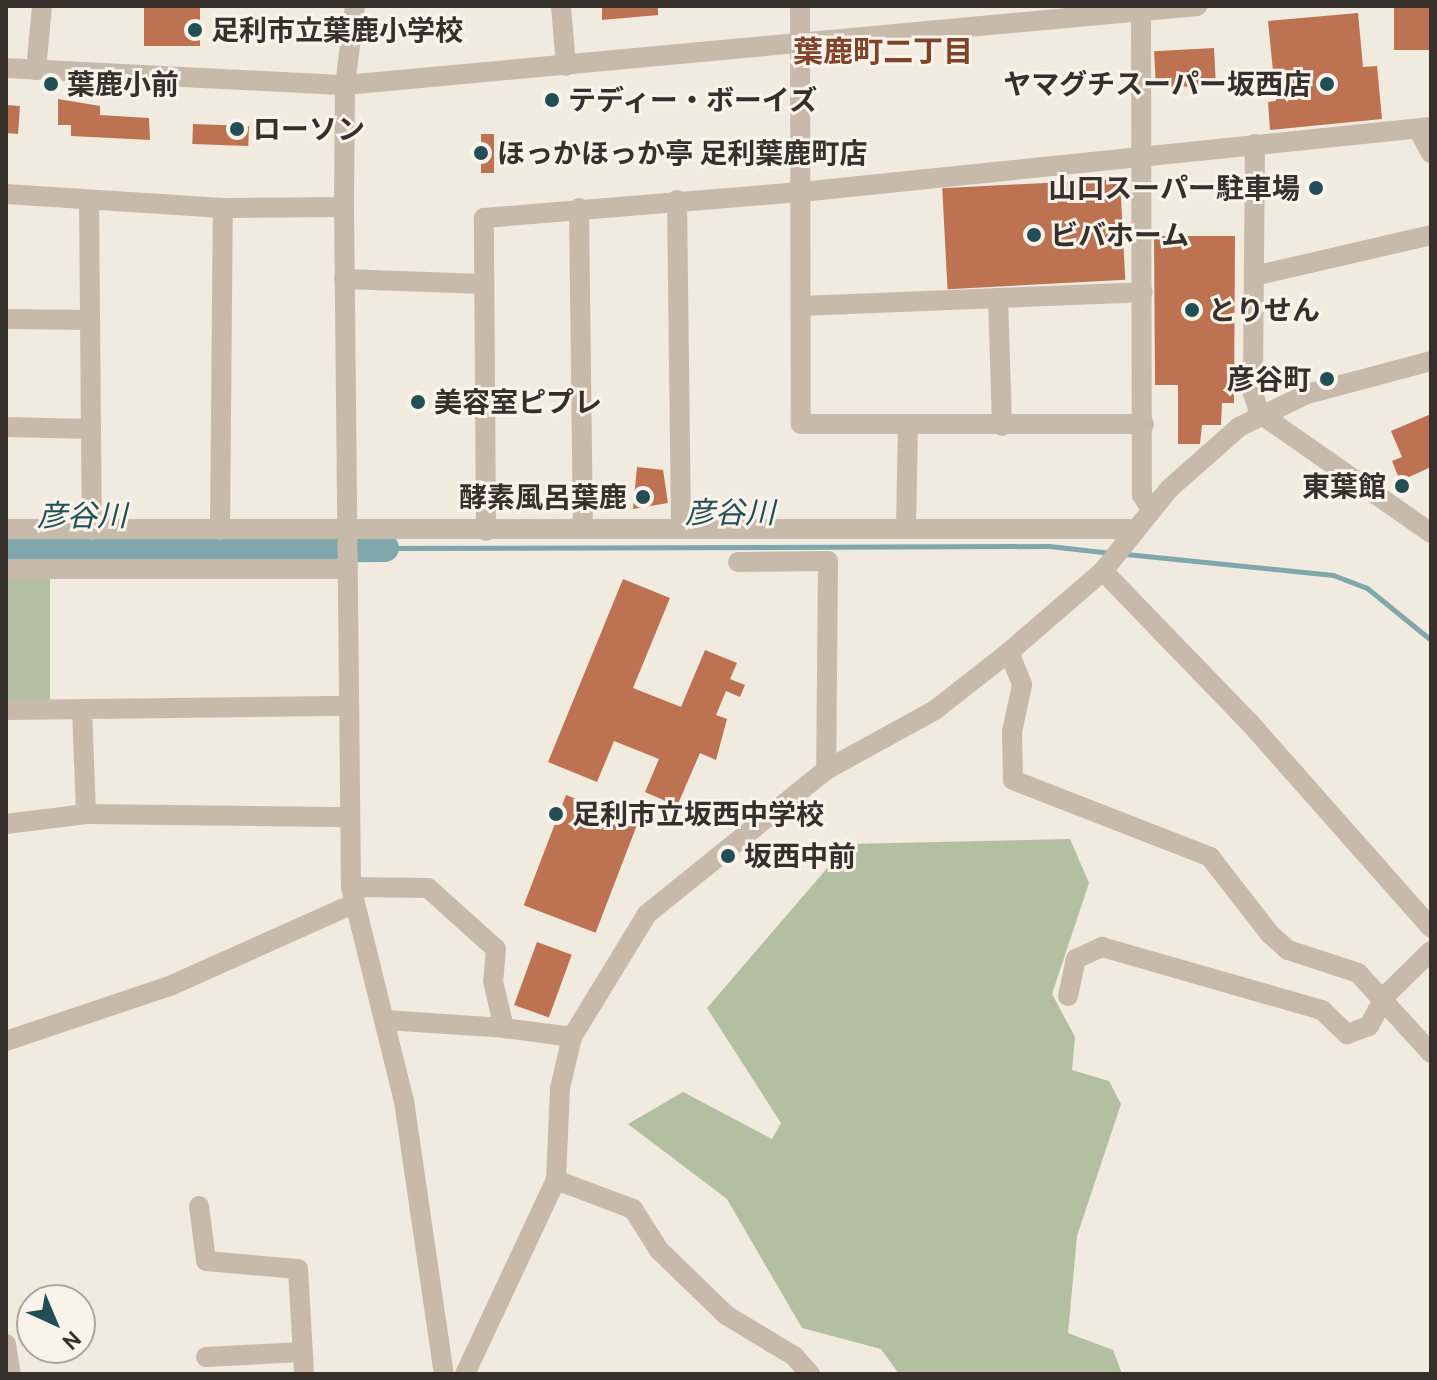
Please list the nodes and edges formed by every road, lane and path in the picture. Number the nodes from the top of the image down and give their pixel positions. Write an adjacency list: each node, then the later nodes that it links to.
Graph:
1 (42, 6): 10 (street)
2 (355, 6): 11 (street)
3 (561, 6): 8 (street)
4 (800, 6): 7 (street)
5 (1197, 6): 6 (street)
6 (1141, 8): 7 (street); 15 (street)
7 (800, 44): 8 (street); 16 (street)
8 (566, 66): 11 (street)
9 (6, 68): 10 (street)
10 (36, 70): 11 (street)
11 (345, 85): 20 (street)
12 (1424, 128): 13 (street); 14 (street)
13 (1255, 144): 15 (street); 24 (street)
14 (1431, 153)
15 (1143, 154): 16 (street); 27 (street)
16 (801, 192): 18 (street); 29 (street)
17 (6, 194): 19 (street)
18 (677, 200): 22 (street); 40 (street)
19 (89, 201): 21 (street); 31 (street)
20 (344, 207): 21 (street); 25 (street)
21 (223, 208): 45 (street)
22 (579, 208): 26 (street); 42 (street)
23 (1431, 235): 24 (street)
24 (1254, 276): 33 (street)
25 (344, 279): 26 (street); 46 (street)
26 (483, 284): 47 (street)
27 (1143, 292): 28 (street); 34 (street)
28 (998, 298): 29 (street); 36 (street)
29 (801, 306): 35 (street)
30 (6, 319): 31 (street)
31 (90, 320): 38 (street)
32 (1431, 361): 33 (street)
33 (1259, 413): 39 (street); 48 (street)
34 (1144, 424): 36 (street); 39 (street)
35 (908, 426): 36 (street); 43 (street)
36 (1002, 426)
37 (6, 427): 38 (street)
38 (91, 429): 44 (street)
39 (1151, 509): 49 (street)
40 (681, 528): 42 (street); 43 (street)
41 (6, 529): 44 (street)
42 (583, 529): 47 (street)
43 (906, 529): 49 (street)
44 (92, 530): 45 (street)
45 (220, 530): 46 (street)
46 (346, 530): 47 (street); 51 (street)
47 (486, 531)
48 (1431, 533)
49 (1130, 534): 52 (street)
50 (738, 562): 58 (street)
51 (346, 563): 53 (street); 55 (street)
52 (1106, 568): 54 (street); 63 (street)
53 (6, 569)
54 (1009, 652): 58 (street); 66 (street)
55 (349, 706): 56 (street); 60 (street)
56 (82, 709): 57 (street); 59 (street)
57 (6, 710)
58 (826, 770): 69 (street)
59 (86, 814): 60 (street); 61 (street)
60 (350, 817): 62 (street)
61 (6, 824)
62 (352, 896): 67 (street); 68 (street); 70 (street)
63 (1431, 928)
64 (1431, 951): 66 (street)
65 (1068, 996): 66 (street)
66 (1385, 996): 71 (street)
67 (385, 1020): 68 (street); 79 (street)
68 (504, 1028): 69 (street)
69 (572, 1037): 72 (street)
70 (6, 1041)
71 (1431, 1053)
72 (556, 1180): 80 (street); 81 (street)
73 (199, 1206): 75 (street)
74 (6, 1344): 77 (street)
75 (302, 1352): 76 (street); 78 (street)
76 (206, 1357)
77 (11, 1374)
78 (304, 1374)
79 (444, 1374)
80 (465, 1374)
81 (810, 1374)

